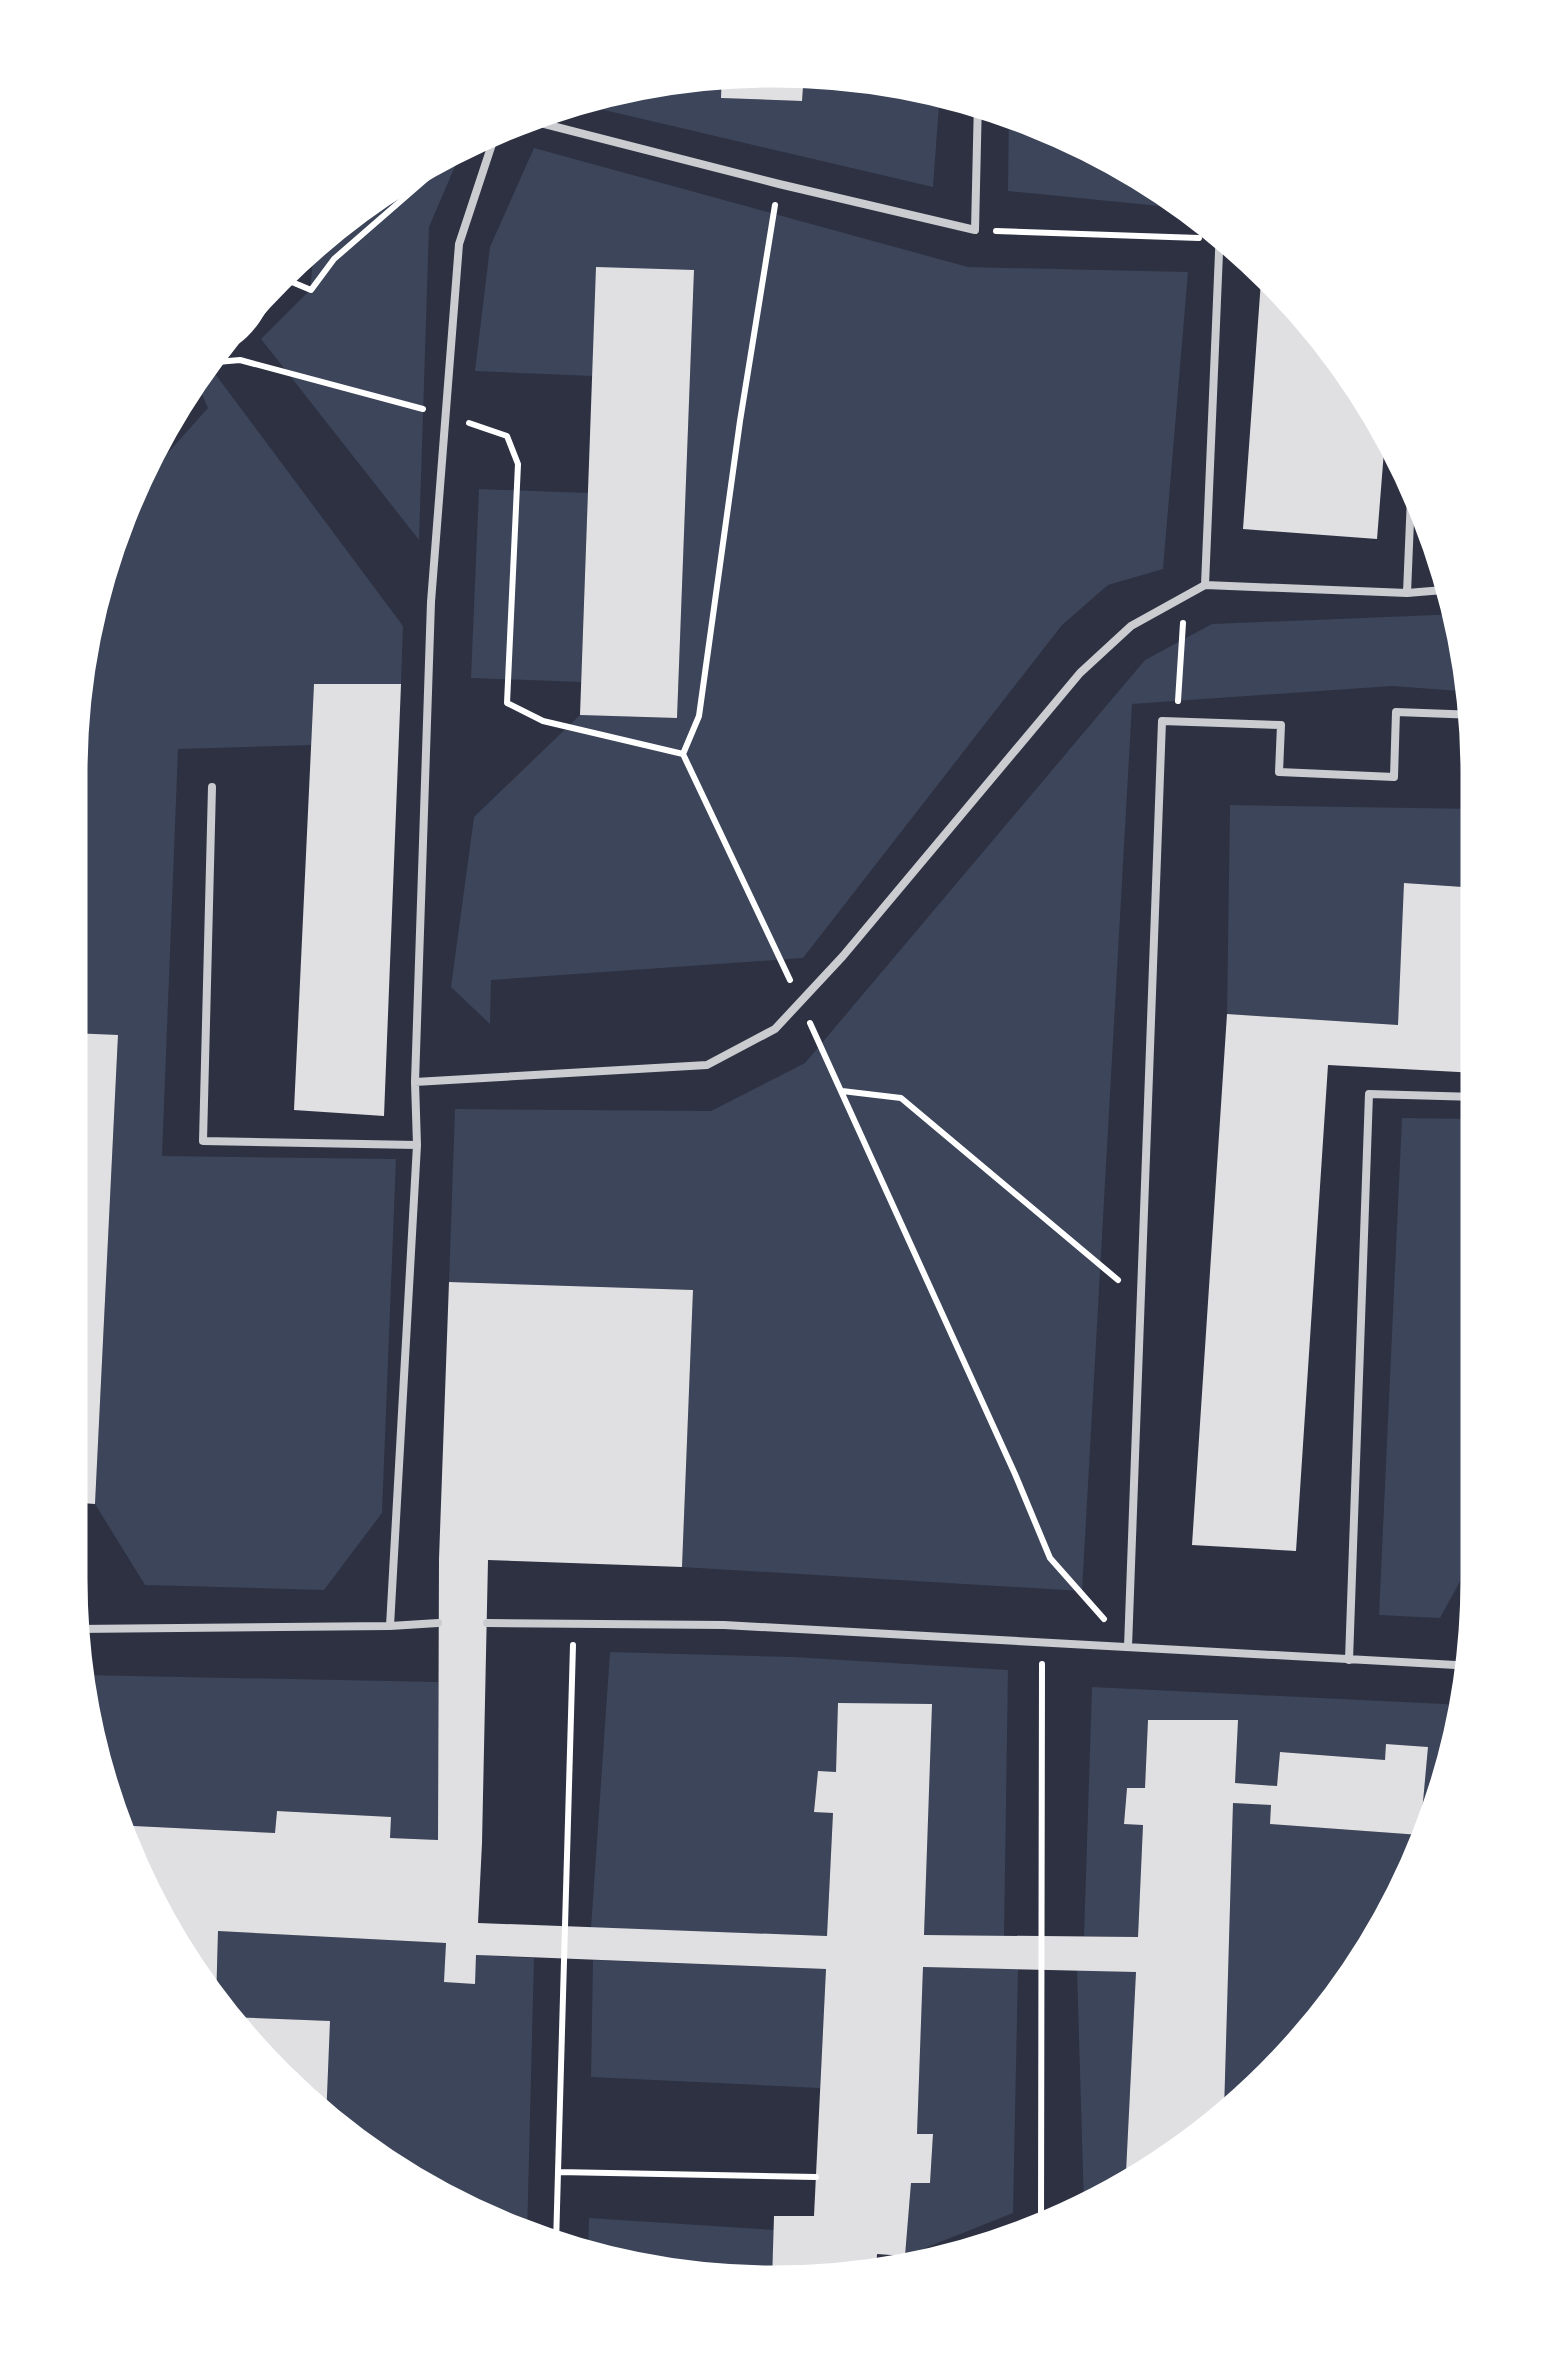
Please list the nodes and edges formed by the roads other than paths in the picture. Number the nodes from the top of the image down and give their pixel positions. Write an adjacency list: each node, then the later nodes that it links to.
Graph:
1 (978, 116): 2 (lane)
2 (546, 125)
3 (492, 146): 11 (lane)
4 (1220, 249): 6 (lane)
5 (1411, 509): 8 (lane)
6 (1205, 585): 8 (lane); 11 (lane)
7 (1438, 590): 8 (lane)
8 (1407, 593)
9 (1460, 714): 18 (lane)
10 (212, 787): 13 (lane)
11 (415, 1082): 13 (lane)
12 (1463, 1097): 19 (lane)
13 (417, 1146): 16 (lane)
14 (438, 1623): 16 (lane)
15 (487, 1623): 18 (lane)
16 (390, 1626): 17 (lane)
17 (87, 1629)
18 (1128, 1647): 19 (lane)
19 (1349, 1660): 20 (lane)
20 (1457, 1665)

